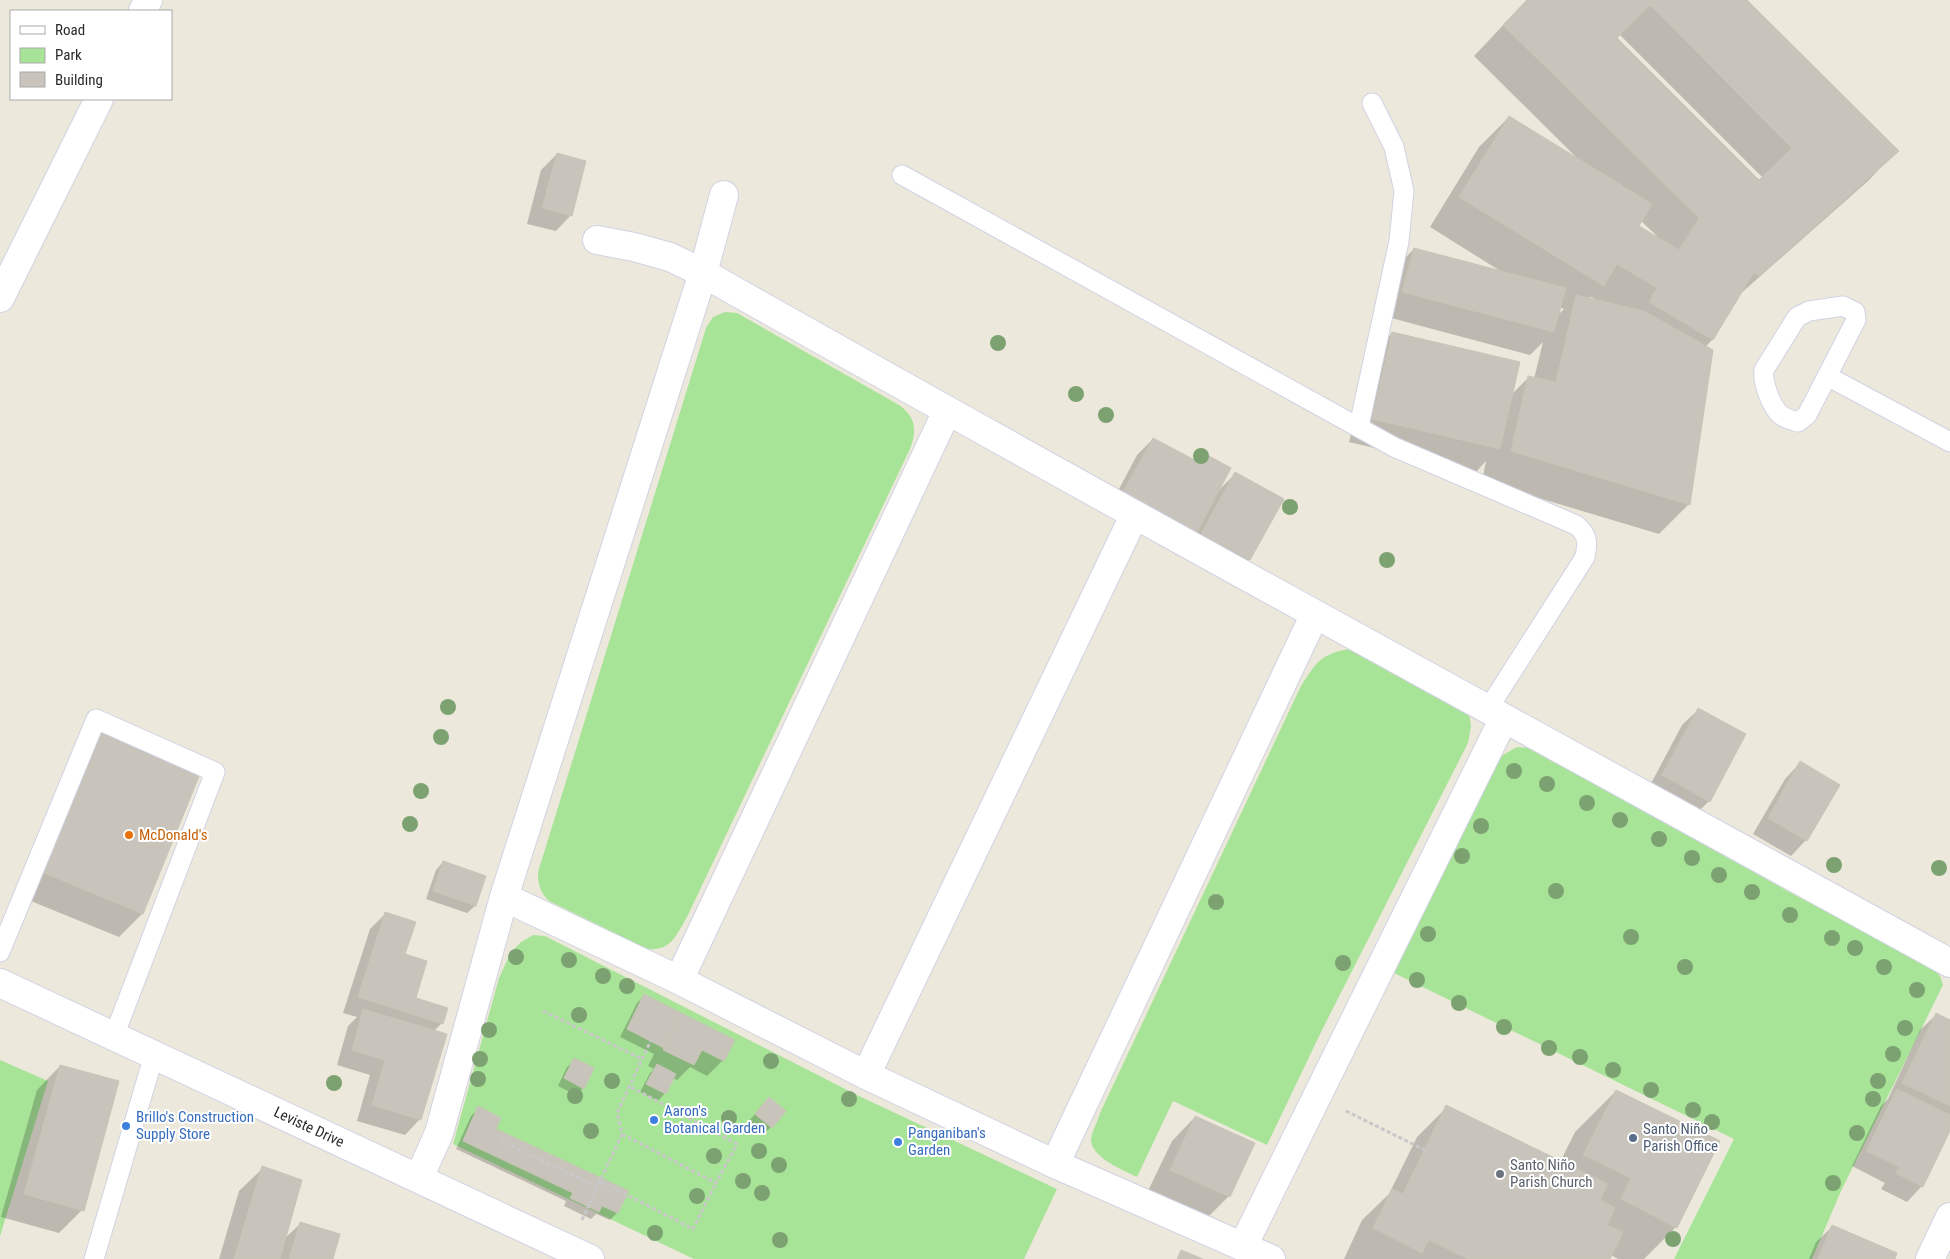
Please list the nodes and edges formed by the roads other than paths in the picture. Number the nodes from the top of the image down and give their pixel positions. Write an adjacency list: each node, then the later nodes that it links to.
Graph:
1 (99, 100): 7 (street)
2 (1372, 103): 10 (lane)
3 (902, 175): 10 (lane)
4 (724, 194): 6 (street)
5 (597, 240): 6 (street)
6 (703, 272): 9 (street); 15 (street)
7 (0, 298)
8 (1827, 376): 8 (lane); 11 (lane)
9 (947, 411): 12 (street); 18 (street)
10 (1359, 426): 14 (lane)
11 (1950, 442)
12 (1134, 516): 13 (street); 22 (street)
13 (1314, 616): 14 (street); 23 (street)
14 (1496, 714): 17 (street); 26 (street)
15 (504, 897): 18 (street); 24 (street)
16 (0, 952): 20 (lane)
17 (1950, 963)
18 (679, 980): 22 (street)
19 (0, 983): 20 (street, Leviste Drive)
20 (114, 1036): 21 (street, Leviste Drive)
21 (154, 1055): 24 (street, Leviste Drive); 27 (lane)
22 (866, 1075): 23 (street)
23 (1055, 1164): 26 (street)
24 (420, 1178): 28 (street, Leviste Drive)
25 (1950, 1217): 30 (street)
26 (1243, 1246): 29 (street)
27 (94, 1259)
28 (590, 1259)
29 (1271, 1259)
30 (1930, 1259)

